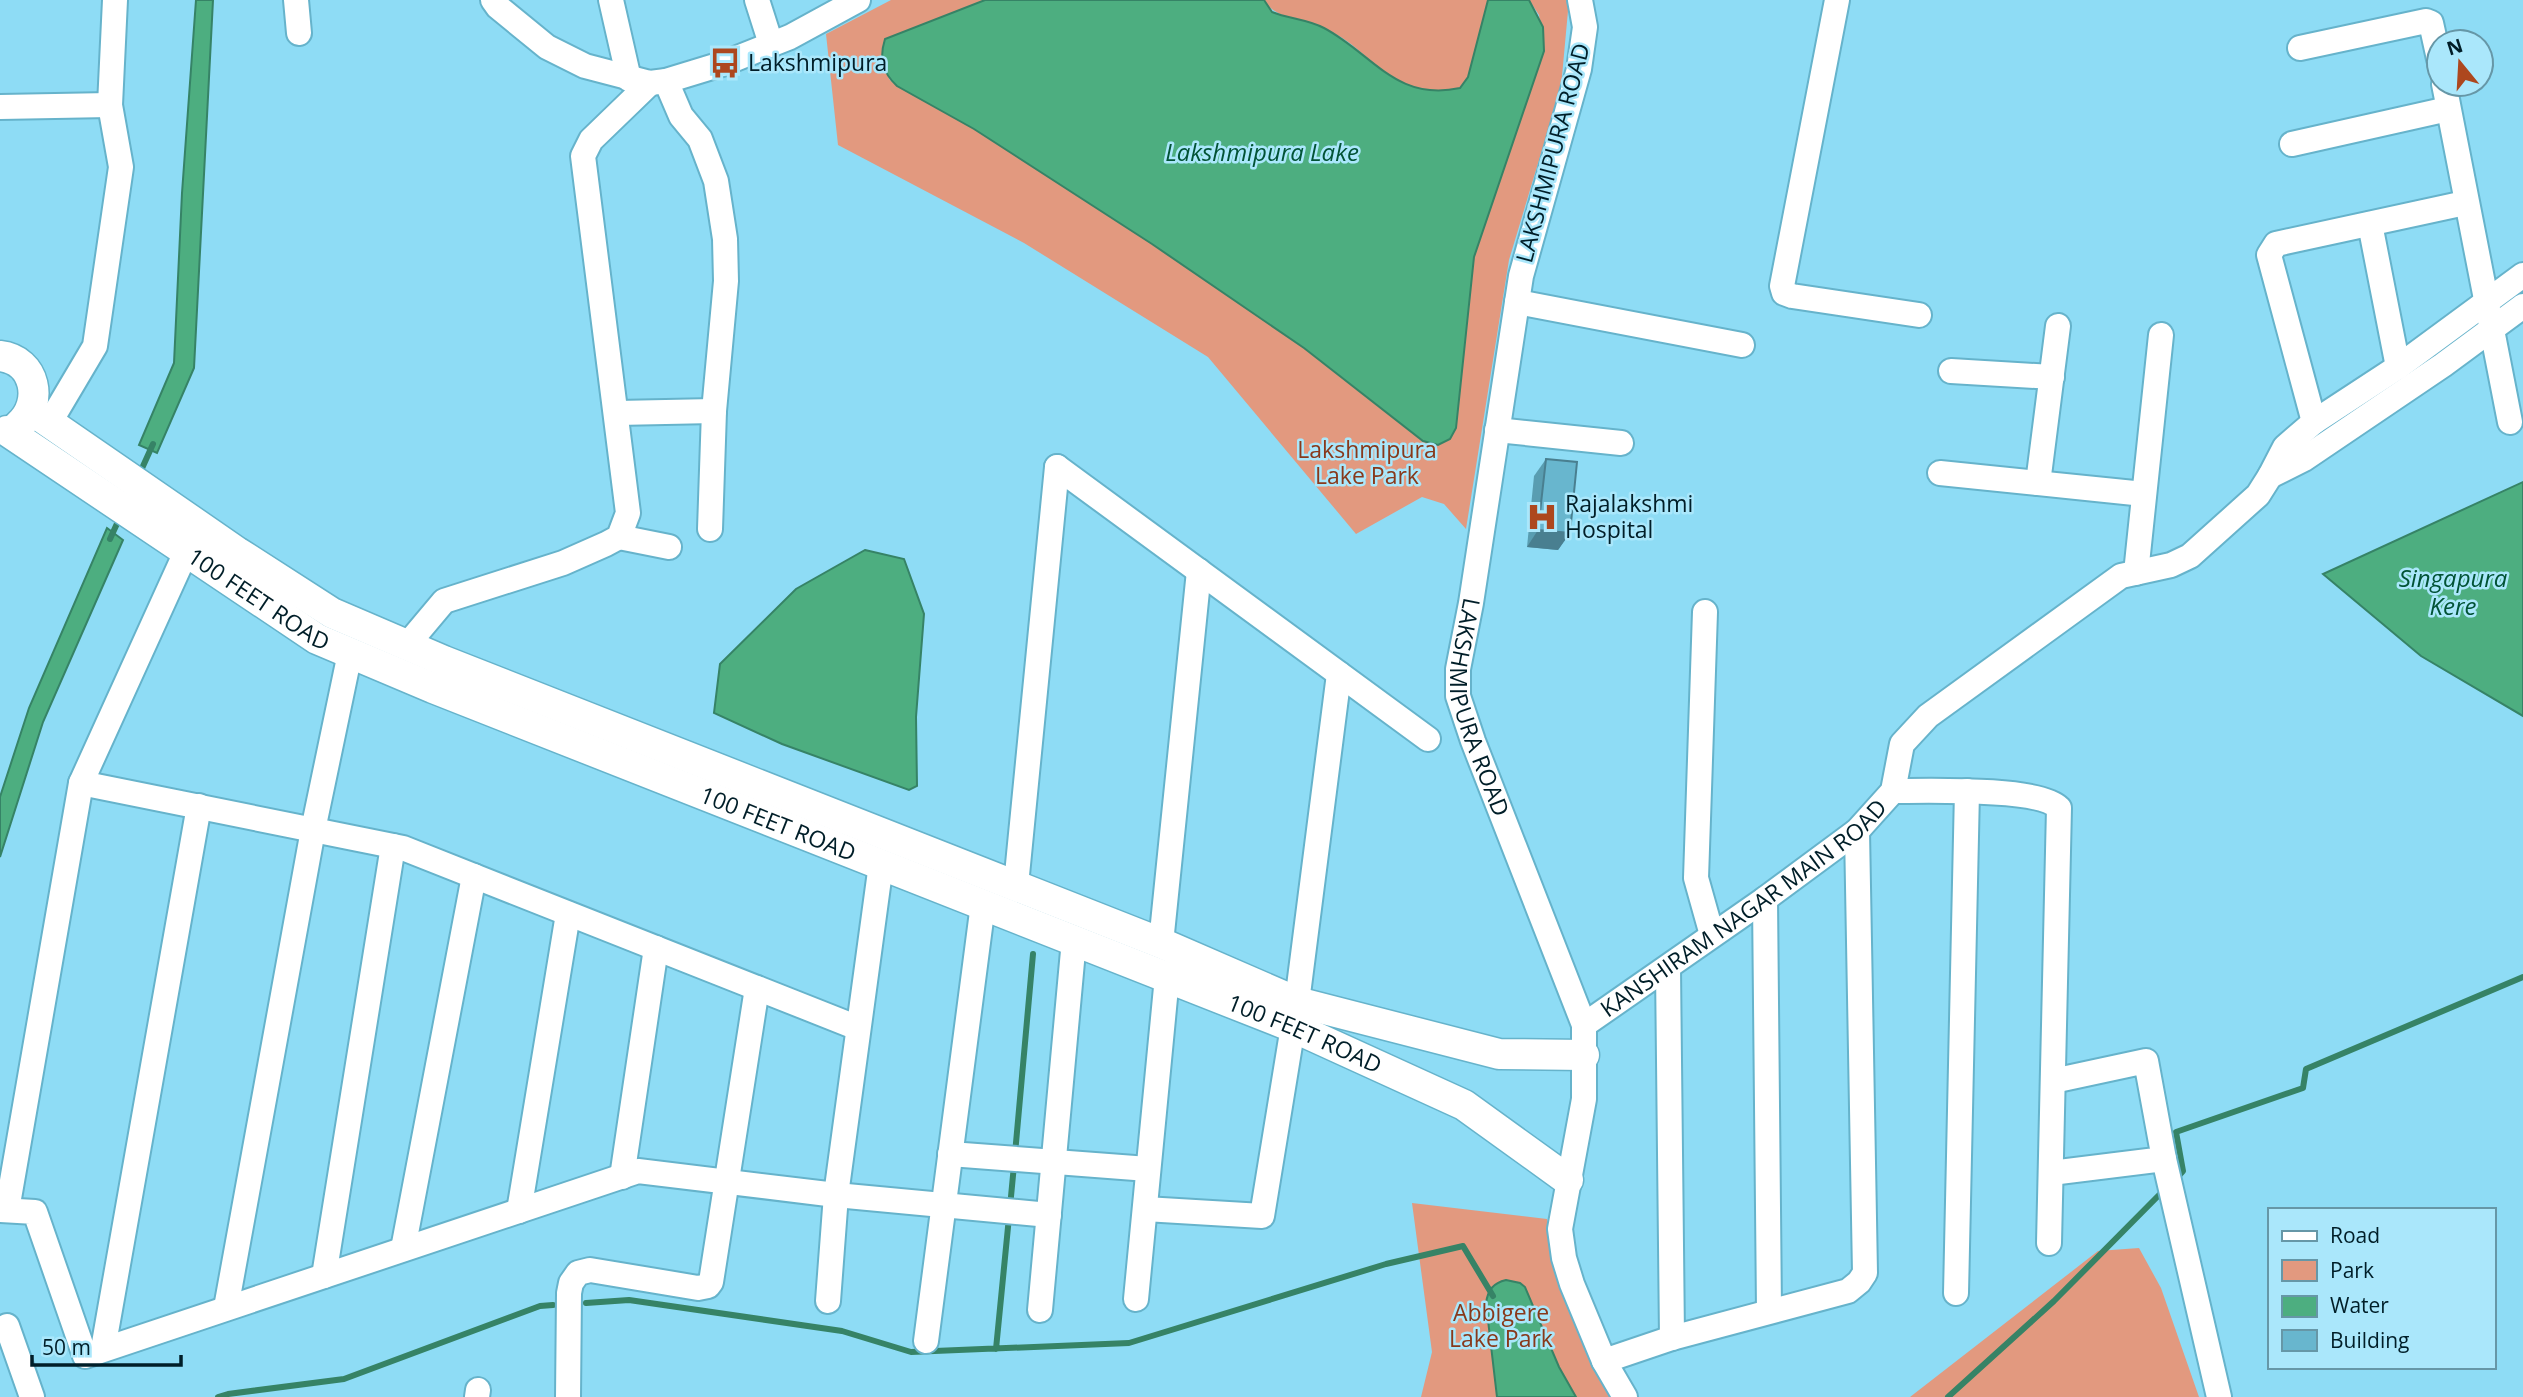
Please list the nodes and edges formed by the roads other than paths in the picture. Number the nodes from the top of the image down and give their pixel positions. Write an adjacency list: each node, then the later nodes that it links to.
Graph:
1 (115, 0): 16 (street)
2 (296, 0): 11 (street)
3 (493, 0): 14 (street)
4 (611, 0): 14 (street)
5 (757, 0): 12 (street)
6 (1580, 0): 23 (street, LAKSHMIPURA ROAD)
7 (1837, 0): 26 (street)
8 (855, 1): 12 (street)
9 (2425, 10): 10 (street); 13 (street)
10 (2433, 28)
11 (299, 33)
12 (771, 44): 14 (street)
13 (2300, 48)
14 (648, 81): 35 (street); 36 (street)
15 (2446, 98): 18 (street)
16 (110, 105): 17 (street); 37 (street)
17 (0, 107)
18 (2448, 109): 19 (street); 20 (street)
19 (2292, 144)
20 (2466, 203): 21 (street); 24 (street)
21 (2370, 224): 32 (street); 38 (street)
22 (2523, 275): 24 (street, KANSHIRAM NAGAR MAIN ROAD)
23 (1517, 302): 30 (street); 40 (street, LAKSHMIPURA ROAD)
24 (2487, 303): 28 (street); 32 (street, KANSHIRAM NAGAR MAIN ROAD)
25 (2523, 306): 28 (street, KANSHIRAM NAGAR MAIN ROAD)
26 (1919, 315)
27 (2058, 326): 34 (street)
28 (2492, 329): 39 (street); 44 (street, KANSHIRAM NAGAR MAIN ROAD)
29 (2161, 335): 46 (street)
30 (1742, 345)
31 (0, 356): 37 (main road)
32 (2398, 367): 38 (street, KANSHIRAM NAGAR MAIN ROAD)
33 (1951, 371): 34 (street)
34 (2052, 377): 45 (street)
35 (714, 411): 36 (street); 47 (street)
36 (617, 413): 48 (street)
37 (40, 416): 41 (main road, 100 FEET ROAD); 54 (main road, 100 FEET ROAD)
38 (2314, 422): 44 (street, KANSHIRAM NAGAR MAIN ROAD)
39 (2510, 422)
40 (1497, 430): 42 (street); 79 (street, LAKSHMIPURA ROAD)
41 (4, 432): 50 (main road, 100 FEET ROAD)
42 (1620, 443)
43 (1940, 473): 45 (street)
44 (2270, 476): 52 (street, KANSHIRAM NAGAR MAIN ROAD)
45 (2038, 484): 46 (street)
46 (2144, 494): 52 (street)
47 (710, 529)
48 (619, 537): 49 (street); 54 (street)
49 (668, 547)
50 (186, 552): 55 (main road, 100 FEET ROAD); 58 (street)
51 (1199, 570): 56 (street); 67 (street); 73 (street)
52 (2136, 573): 60 (street, KANSHIRAM NAGAR MAIN ROAD)
53 (1705, 612): 71 (street)
54 (407, 645): 67 (main road, 100 FEET ROAD)
55 (350, 653): 62 (street); 65 (main road, 100 FEET ROAD)
56 (1339, 674): 57 (street); 78 (street)
57 (1428, 739)
58 (81, 783): 61 (street); 94 (street)
59 (1967, 790): 60 (street); 82 (street); 100 (street)
60 (1893, 791): 63 (street, KANSHIRAM NAGAR MAIN ROAD)
61 (199, 806): 62 (street); 109 (street)
62 (313, 830): 64 (street); 103 (street)
63 (1857, 831): 68 (street, KANSHIRAM NAGAR MAIN ROAD); 105 (street)
64 (393, 846): 66 (street); 99 (street)
65 (881, 864): 69 (main road, 100 FEET ROAD); 80 (street)
66 (474, 876): 70 (street); 98 (street)
67 (1016, 885): 73 (main road, 100 FEET ROAD)
68 (1765, 899): 71 (street, KANSHIRAM NAGAR MAIN ROAD); 105 (street)
69 (983, 904): 72 (main road, 100 FEET ROAD); 83 (street)
70 (568, 914): 74 (street); 95 (street)
71 (1712, 935): 75 (street, KANSHIRAM NAGAR MAIN ROAD)
72 (1074, 940): 76 (main road, 100 FEET ROAD); 85 (street)
73 (1161, 943): 78 (main road, 100 FEET ROAD)
74 (656, 948): 77 (street); 88 (street)
75 (1668, 968): 79 (street, KANSHIRAM NAGAR MAIN ROAD); 107 (street)
76 (1167, 977): 78 (main road, 100 FEET ROAD); 86 (street)
77 (757, 988): 80 (street); 90 (street)
78 (1295, 1015): 81 (main road, 100 FEET ROAD); 89 (main road, 100 FEET ROAD); 93 (street)
79 (1584, 1025): 81 (street, LAKSHMIPURA ROAD)
80 (858, 1028): 91 (street)
81 (1584, 1055): 89 (street, LAKSHMIPURA ROAD)
82 (2053, 1081): 84 (street); 87 (street)
83 (950, 1154): 85 (street); 92 (street)
84 (2164, 1159): 87 (street); 114 (street)
85 (1054, 1162): 86 (street); 96 (street)
86 (1148, 1169): 93 (street)
87 (2050, 1173): 97 (street)
88 (622, 1177): 90 (street); 95 (street)
89 (1568, 1180): 110 (street, LAKSHMIPURA ROAD)
90 (728, 1181): 91 (street); 112 (street)
91 (836, 1195): 92 (street); 102 (street)
92 (945, 1205): 96 (street); 108 (street)
93 (1144, 1209): 101 (street)
94 (4, 1210): 109 (street)
95 (519, 1211): 98 (street)
96 (1049, 1214): 104 (street)
97 (2049, 1243)
98 (402, 1249): 99 (street)
99 (324, 1276): 103 (street)
100 (1956, 1293)
101 (1136, 1299)
102 (828, 1301)
103 (226, 1308): 109 (street)
104 (1040, 1310)
105 (1769, 1311): 107 (street)
106 (7, 1326): 111 (street)
107 (1672, 1338): 110 (street)
108 (926, 1340)
109 (103, 1349)
110 (1604, 1361): 113 (street, LAKSHMIPURA ROAD)
111 (32, 1397)
112 (568, 1397)
113 (1625, 1397)
114 (2219, 1397)

